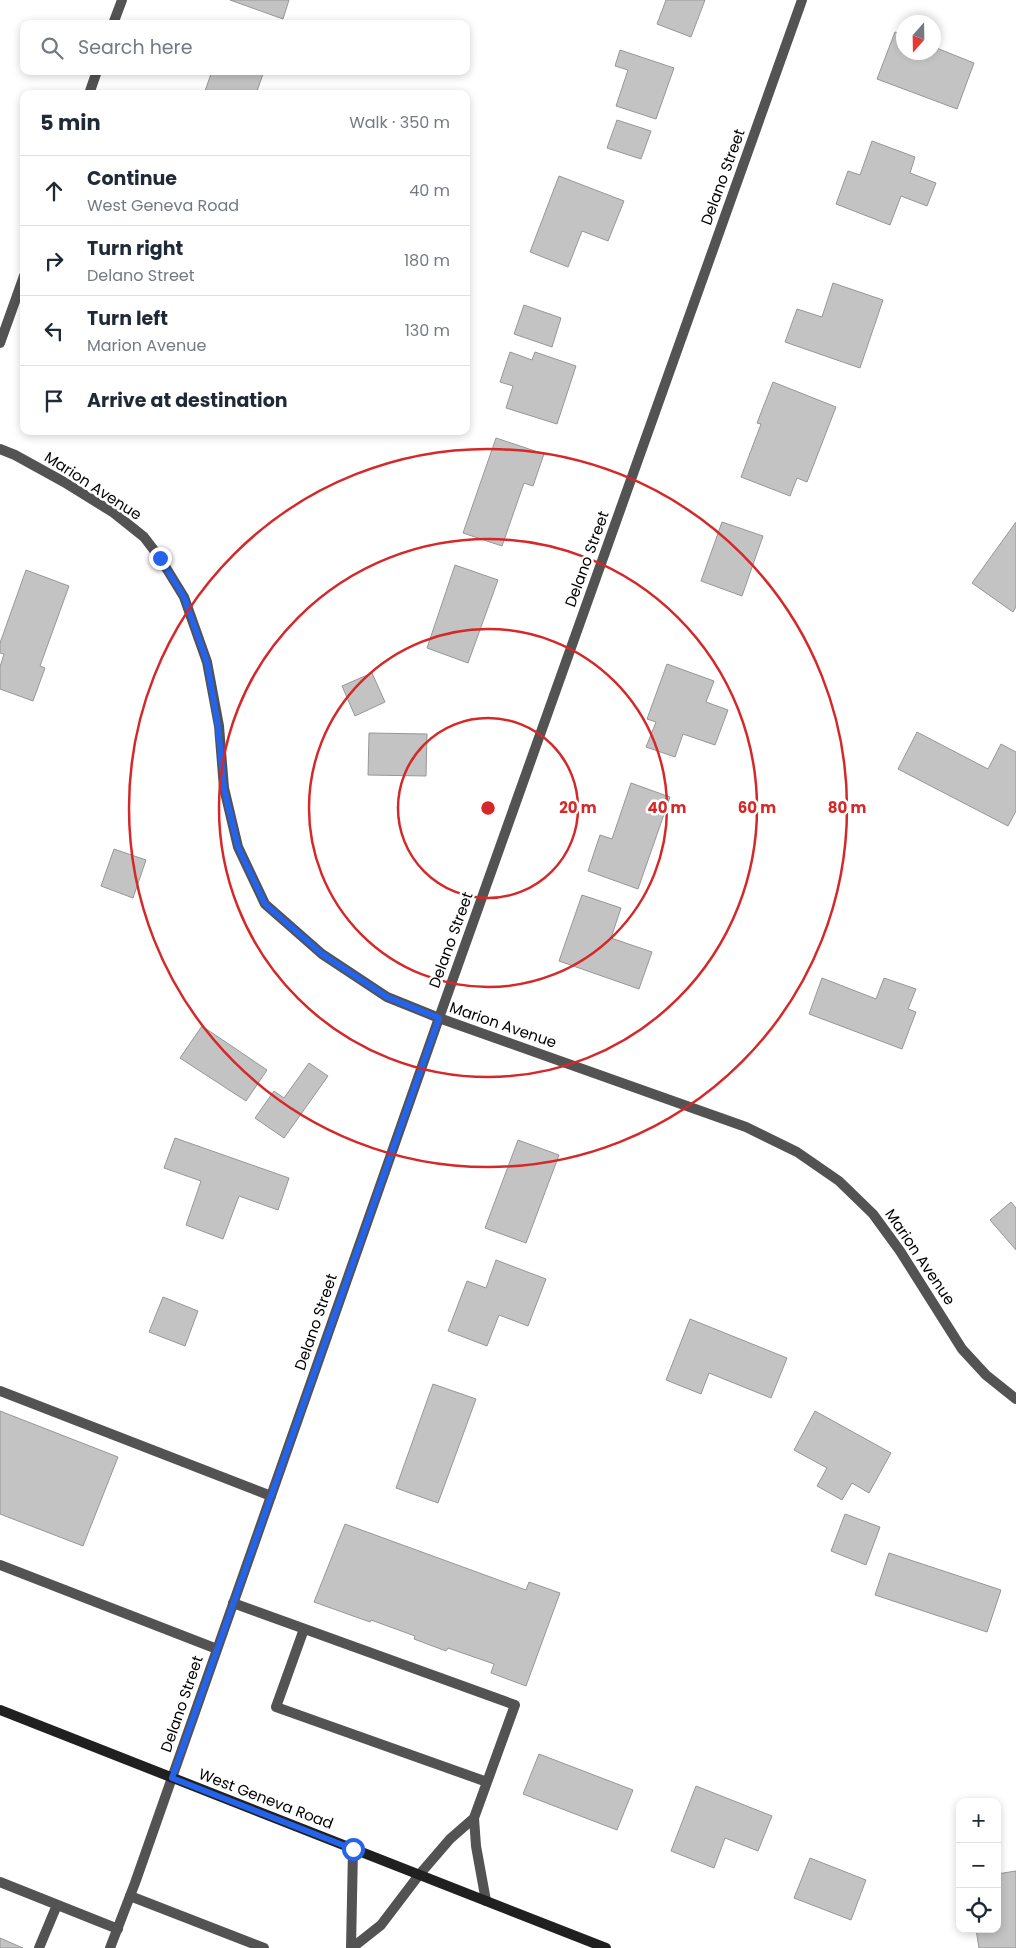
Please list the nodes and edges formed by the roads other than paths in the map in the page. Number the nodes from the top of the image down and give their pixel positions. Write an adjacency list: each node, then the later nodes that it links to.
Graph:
1 (122, 0): 3 (street)
2 (802, 0): 9 (street, Delano Street)
3 (114, 20)
4 (95, 75): 5 (street)
5 (90, 90)
6 (20, 287): 7 (street)
7 (0, 343)
8 (0, 449): 9 (street, Marion Avenue)
9 (439, 1018): 11 (street, Marion Avenue); 12 (street, Delano Street)
10 (0, 1391): 12 (street)
11 (1016, 1399)
12 (271, 1496): 14 (street, Delano Street)
13 (0, 1565): 16 (street)
14 (233, 1604): 15 (street); 16 (street, Delano Street)
15 (304, 1629): 19 (street); 19 (street)
16 (217, 1649): 18 (street, Delano Street)
17 (0, 1710): 18 (main road, West Geneva Road)
18 (172, 1778): 21 (main road, West Geneva Road); 24 (street, Delano Street)
19 (487, 1782): 20 (street)
20 (474, 1818): 22 (street); 25 (street)
21 (353, 1849): 22 (main road, West Geneva Road); 31 (street)
22 (419, 1875): 25 (main road, West Geneva Road); 31 (street)
23 (0, 1882): 26 (street)
24 (130, 1896): 27 (street, Delano Street); 30 (street)
25 (486, 1901): 32 (main road, West Geneva Road)
26 (57, 1904): 27 (street); 28 (street)
27 (118, 1929): 29 (street, Delano Street)
28 (40, 1948)
29 (110, 1948)
30 (264, 1948)
31 (352, 1948)
32 (606, 1948)

